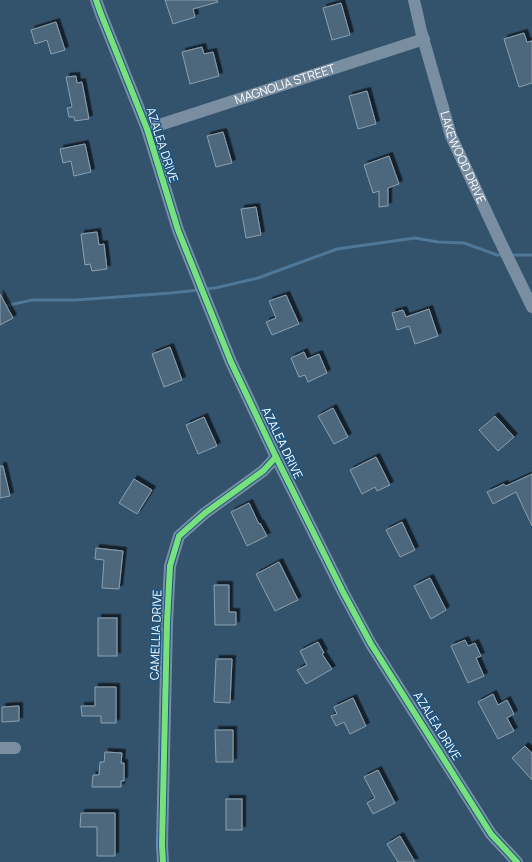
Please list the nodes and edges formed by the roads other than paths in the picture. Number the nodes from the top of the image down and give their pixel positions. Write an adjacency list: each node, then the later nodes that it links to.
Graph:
1 (96, 0): 4 (street, AZALEA DRIVE)
2 (414, 0): 3 (street, LAKEWOOD DRIVE)
3 (424, 39): 4 (street, MAGNOLIA STREET); 5 (street, LAKEWOOD DRIVE)
4 (147, 129): 6 (street, AZALEA DRIVE)
5 (532, 307)
6 (276, 457): 9 (street, CAMELLIA DRIVE); 10 (street, AZALEA DRIVE)
7 (0, 748): 8 (street)
8 (15, 748)
9 (163, 862)
10 (517, 862)

